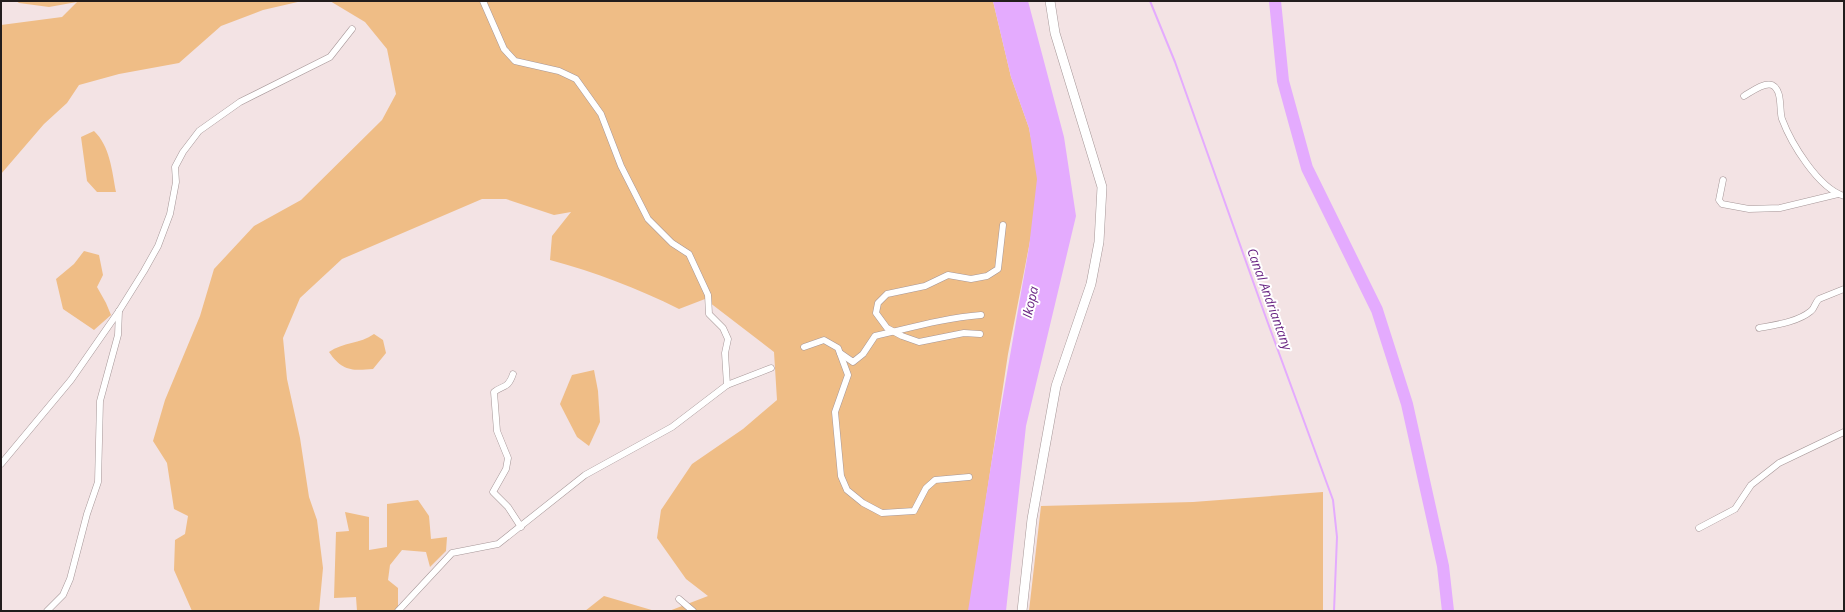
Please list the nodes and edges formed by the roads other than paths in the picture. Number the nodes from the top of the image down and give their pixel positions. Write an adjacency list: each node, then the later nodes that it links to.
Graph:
1 (482, 1): 18 (street)
2 (1050, 1): 28 (main road)
3 (352, 29): 9 (street)
4 (1744, 96): 6 (street)
5 (1722, 180): 6 (street)
6 (1841, 195)
7 (1003, 225): 12 (street)
8 (1844, 289): 11 (street)
9 (119, 310): 20 (street); 25 (street)
10 (981, 315): 12 (street)
11 (1760, 328)
12 (894, 332): 13 (street); 15 (street)
13 (980, 334)
14 (804, 347): 15 (street)
15 (840, 353): 21 (street)
16 (771, 368): 18 (street)
17 (513, 374): 22 (street)
18 (727, 385): 22 (street)
19 (1844, 432): 23 (street)
20 (1, 464)
21 (969, 477)
22 (521, 527): 26 (street)
23 (1699, 528)
24 (679, 599): 27 (street)
25 (47, 611)
26 (398, 611)
27 (693, 611)
28 (1022, 611)

